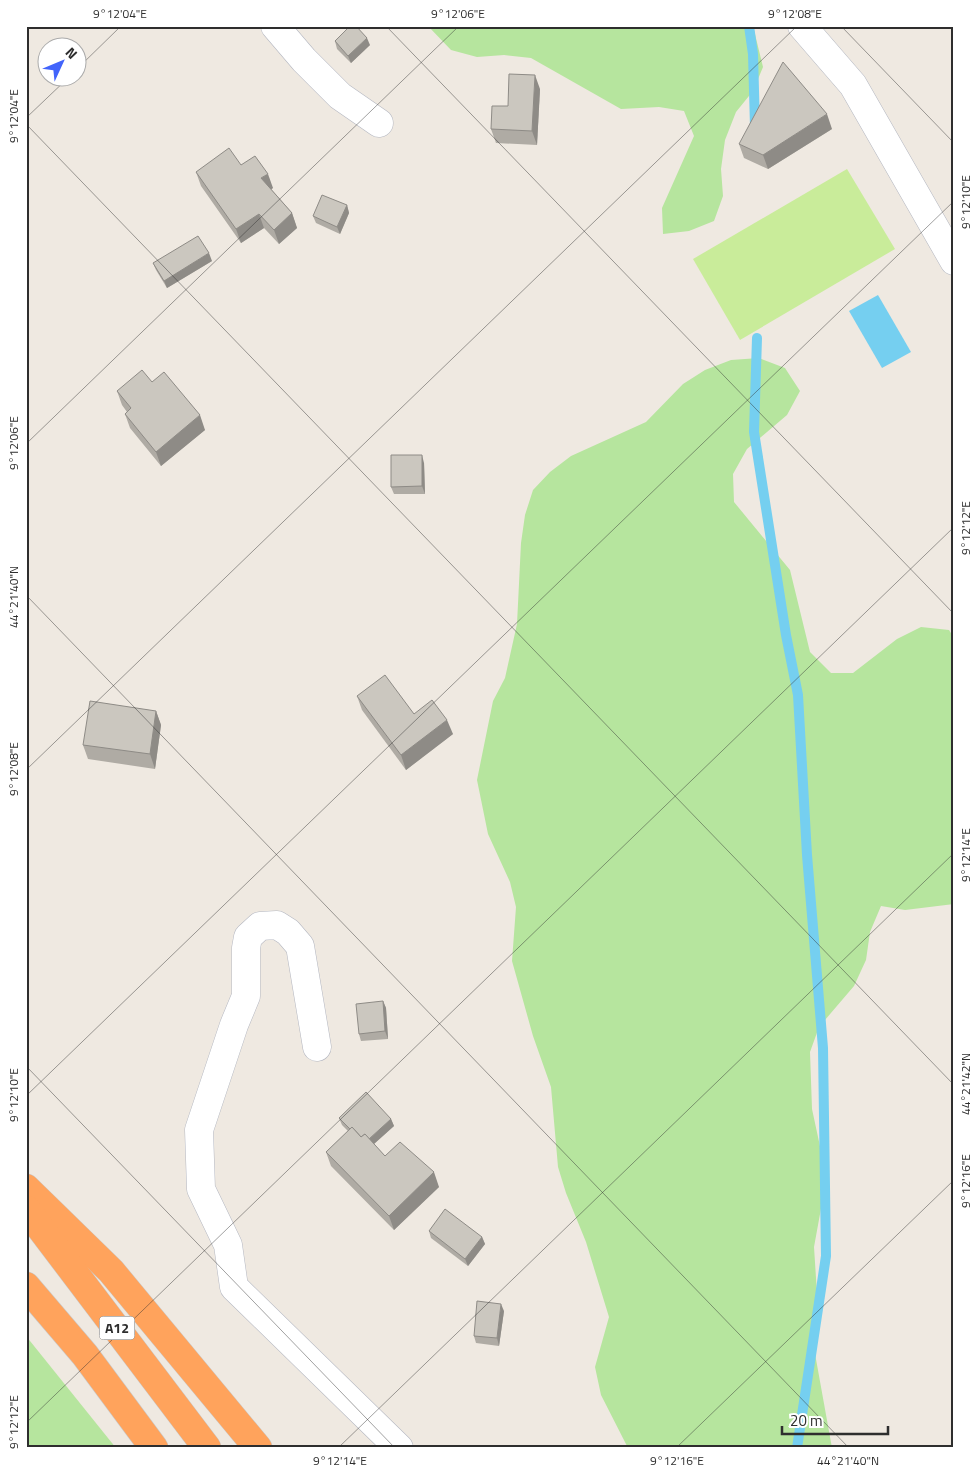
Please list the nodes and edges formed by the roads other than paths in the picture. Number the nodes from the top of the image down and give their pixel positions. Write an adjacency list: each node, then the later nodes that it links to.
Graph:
1 (275, 26): 3 (street)
2 (802, 26): 4 (street)
3 (379, 123)
4 (954, 261)
5 (317, 1047): 12 (street)
6 (26, 1188): 11 (highway)
7 (26, 1209): 10 (highway, A12)
8 (26, 1286): 9 (highway, A12)
9 (154, 1448)
10 (207, 1448)
11 (258, 1448)
12 (399, 1448)

